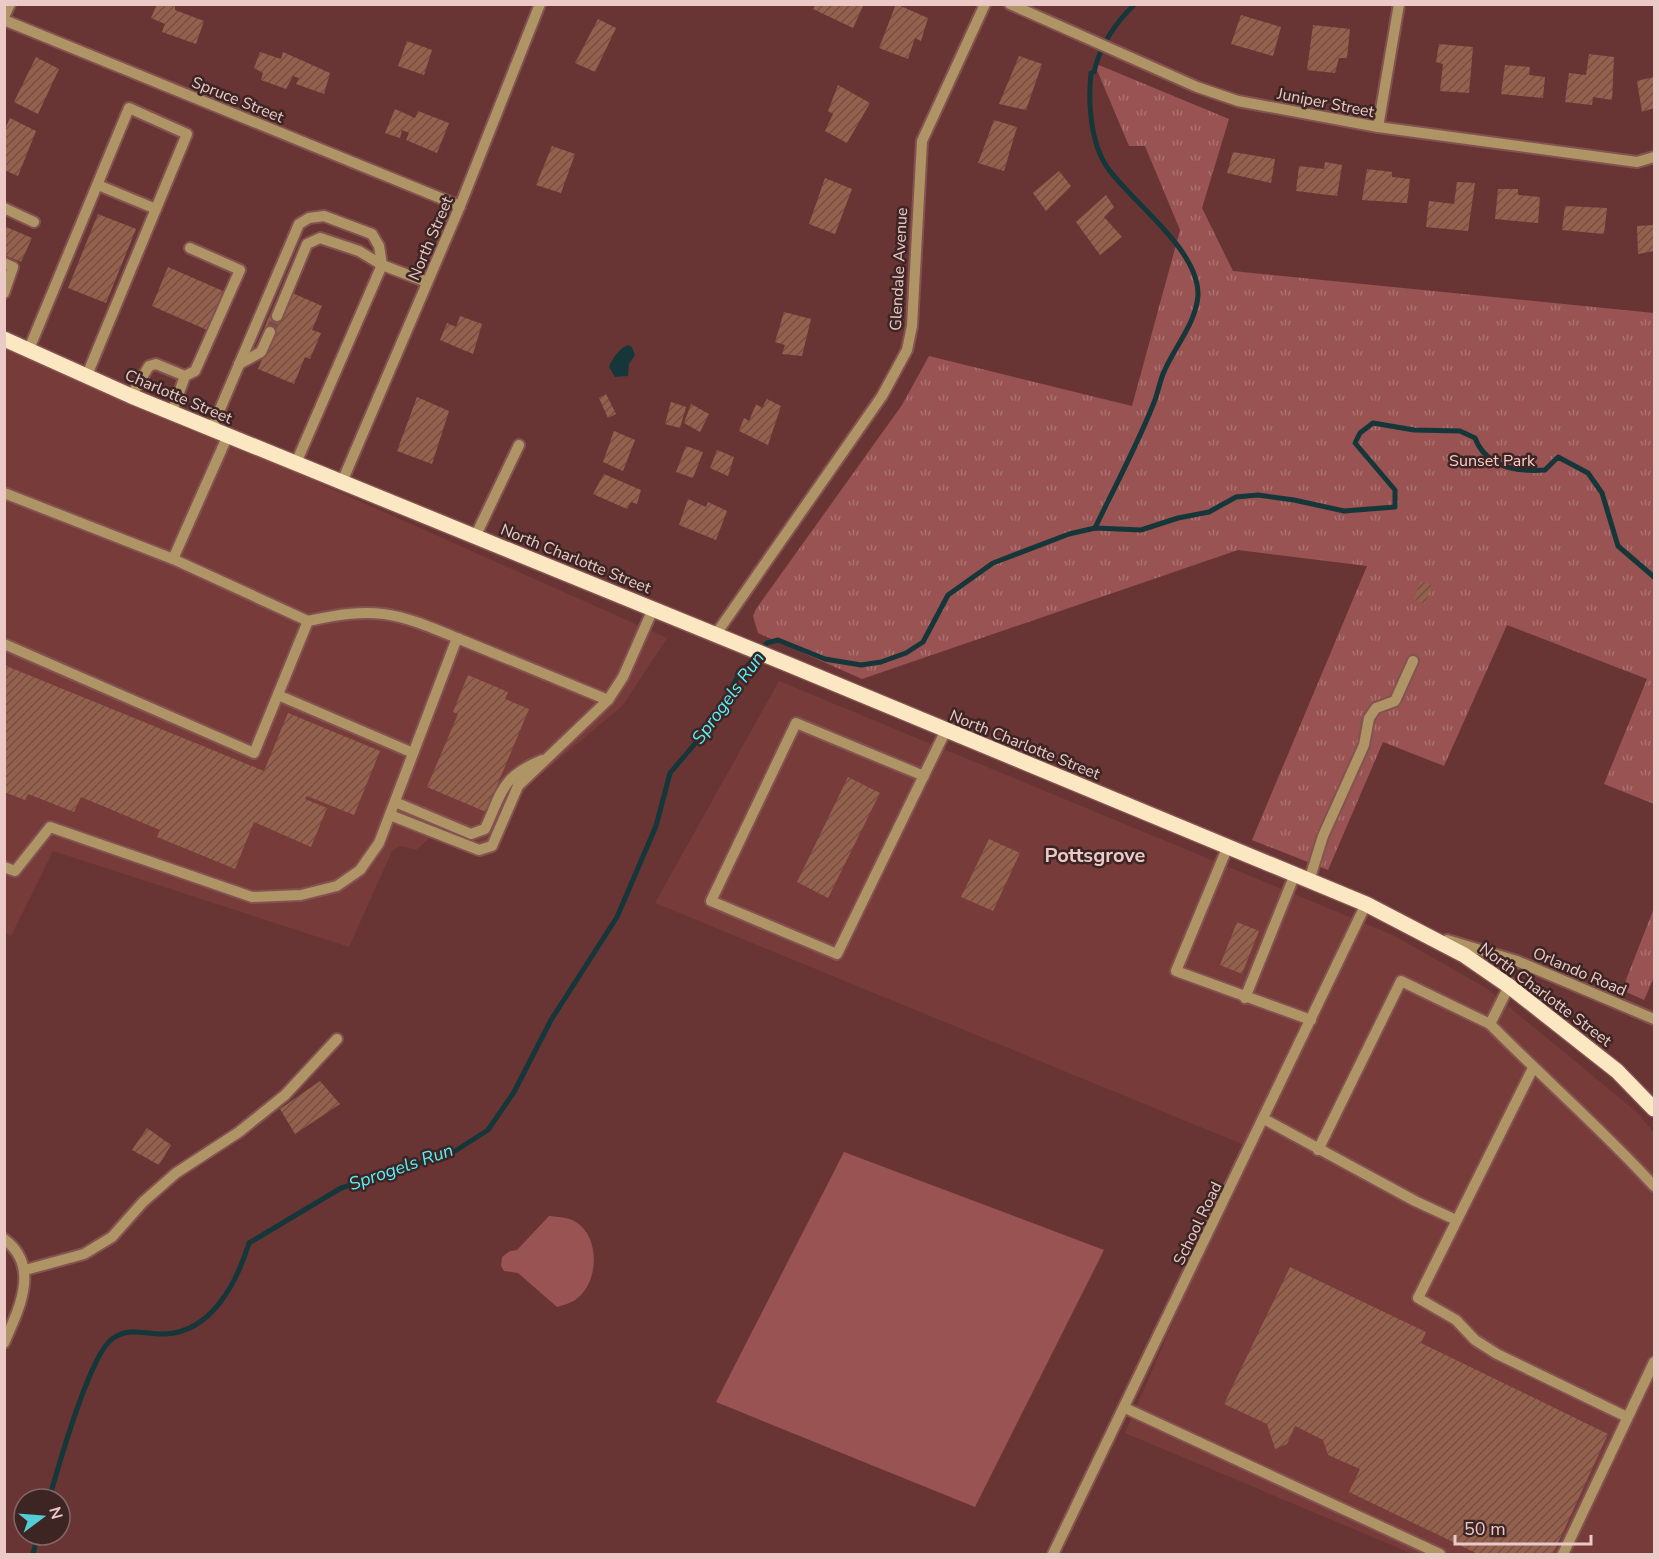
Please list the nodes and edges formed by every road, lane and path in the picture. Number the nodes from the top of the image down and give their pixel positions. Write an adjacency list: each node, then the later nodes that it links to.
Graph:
1 (10, 4): 6 (street)
2 (540, 4): 10 (street, North Street)
3 (985, 4): 38 (street, Glendale Avenue)
4 (1010, 4): 7 (street, Juniper Street)
5 (1399, 4): 7 (street)
6 (4, 18): 10 (street, Spruce Street)
7 (1377, 127): 8 (street, Juniper Street)
8 (1654, 157)
9 (98, 185): 12 (street); 12 (street); 22 (street)
10 (460, 206): 17 (street, North Street)
11 (4, 208): 13 (street)
12 (156, 210): 24 (street)
13 (34, 222)
14 (190, 248): 25 (street)
15 (4, 264): 18 (street)
16 (382, 265): 17 (street); 19 (street); 23 (street); 31 (street)
17 (427, 282): 32 (street, North Street)
18 (5, 291)
19 (277, 316)
20 (270, 332): 23 (street)
21 (4, 339): 22 (main road, Charlotte Street)
22 (29, 349): 24 (main road, Charlotte Street)
23 (239, 364): 28 (street)
24 (87, 375): 26 (main road, Charlotte Street)
25 (185, 376): 26 (street); 27 (street)
26 (131, 396): 27 (main road, Charlotte Street)
27 (172, 412): 28 (main road, Charlotte Street)
28 (212, 428): 29 (main road, Charlotte Street)
29 (228, 435): 31 (main road, Charlotte Street); 35 (street)
30 (519, 445): 34 (street)
31 (296, 464): 32 (main road, Charlotte Street)
32 (342, 482): 34 (main road, North Charlotte Street)
33 (4, 493): 35 (street)
34 (475, 537): 36 (main road, North Charlotte Street)
35 (173, 560): 37 (street)
36 (653, 609): 38 (main road, North Charlotte Street); 43 (street)
37 (308, 621): 39 (street); 42 (street)
38 (716, 634): 44 (main road, North Charlotte Street)
39 (456, 638): 43 (street); 45 (street)
40 (4, 644): 42 (street)
41 (1413, 661): 53 (street)
42 (278, 695): 45 (street)
43 (608, 700): 46 (street)
44 (946, 730): 47 (street); 50 (main road, North Charlotte Street)
45 (413, 753): 48 (street)
46 (547, 758): 48 (street); 49 (street)
47 (924, 776): 47 (street)
48 (395, 802): 49 (street)
49 (390, 815): 51 (street)
50 (1228, 846): 52 (main road, North Charlotte Street); 57 (street)
51 (4, 867)
52 (1294, 874): 53 (main road, North Charlotte Street); 57 (street)
53 (1309, 881): 54 (main road, North Charlotte Street)
54 (1365, 904): 55 (main road, North Charlotte Street); 59 (street, School Road)
55 (1424, 933): 56 (main road, North Charlotte Street); 58 (street, Orlando Road)
56 (1509, 986): 60 (street); 63 (main road, North Charlotte Street)
57 (1245, 998): 59 (street)
58 (1654, 1019)
59 (1311, 1020): 64 (street, School Road)
60 (1490, 1024): 62 (street); 65 (street)
61 (337, 1039): 69 (street)
62 (1533, 1068): 66 (street); 67 (street)
63 (1654, 1108)
64 (1264, 1119): 65 (street); 72 (street, School Road)
65 (1318, 1150): 67 (street)
66 (1654, 1186)
67 (1456, 1220): 73 (street)
68 (4, 1239): 69 (street)
69 (25, 1270): 70 (street)
70 (4, 1343)
71 (1654, 1362): 73 (street)
72 (1125, 1408): 74 (street, School Road); 75 (street)
73 (1627, 1417): 76 (street)
74 (1053, 1554)
75 (1440, 1554)
76 (1563, 1554)

